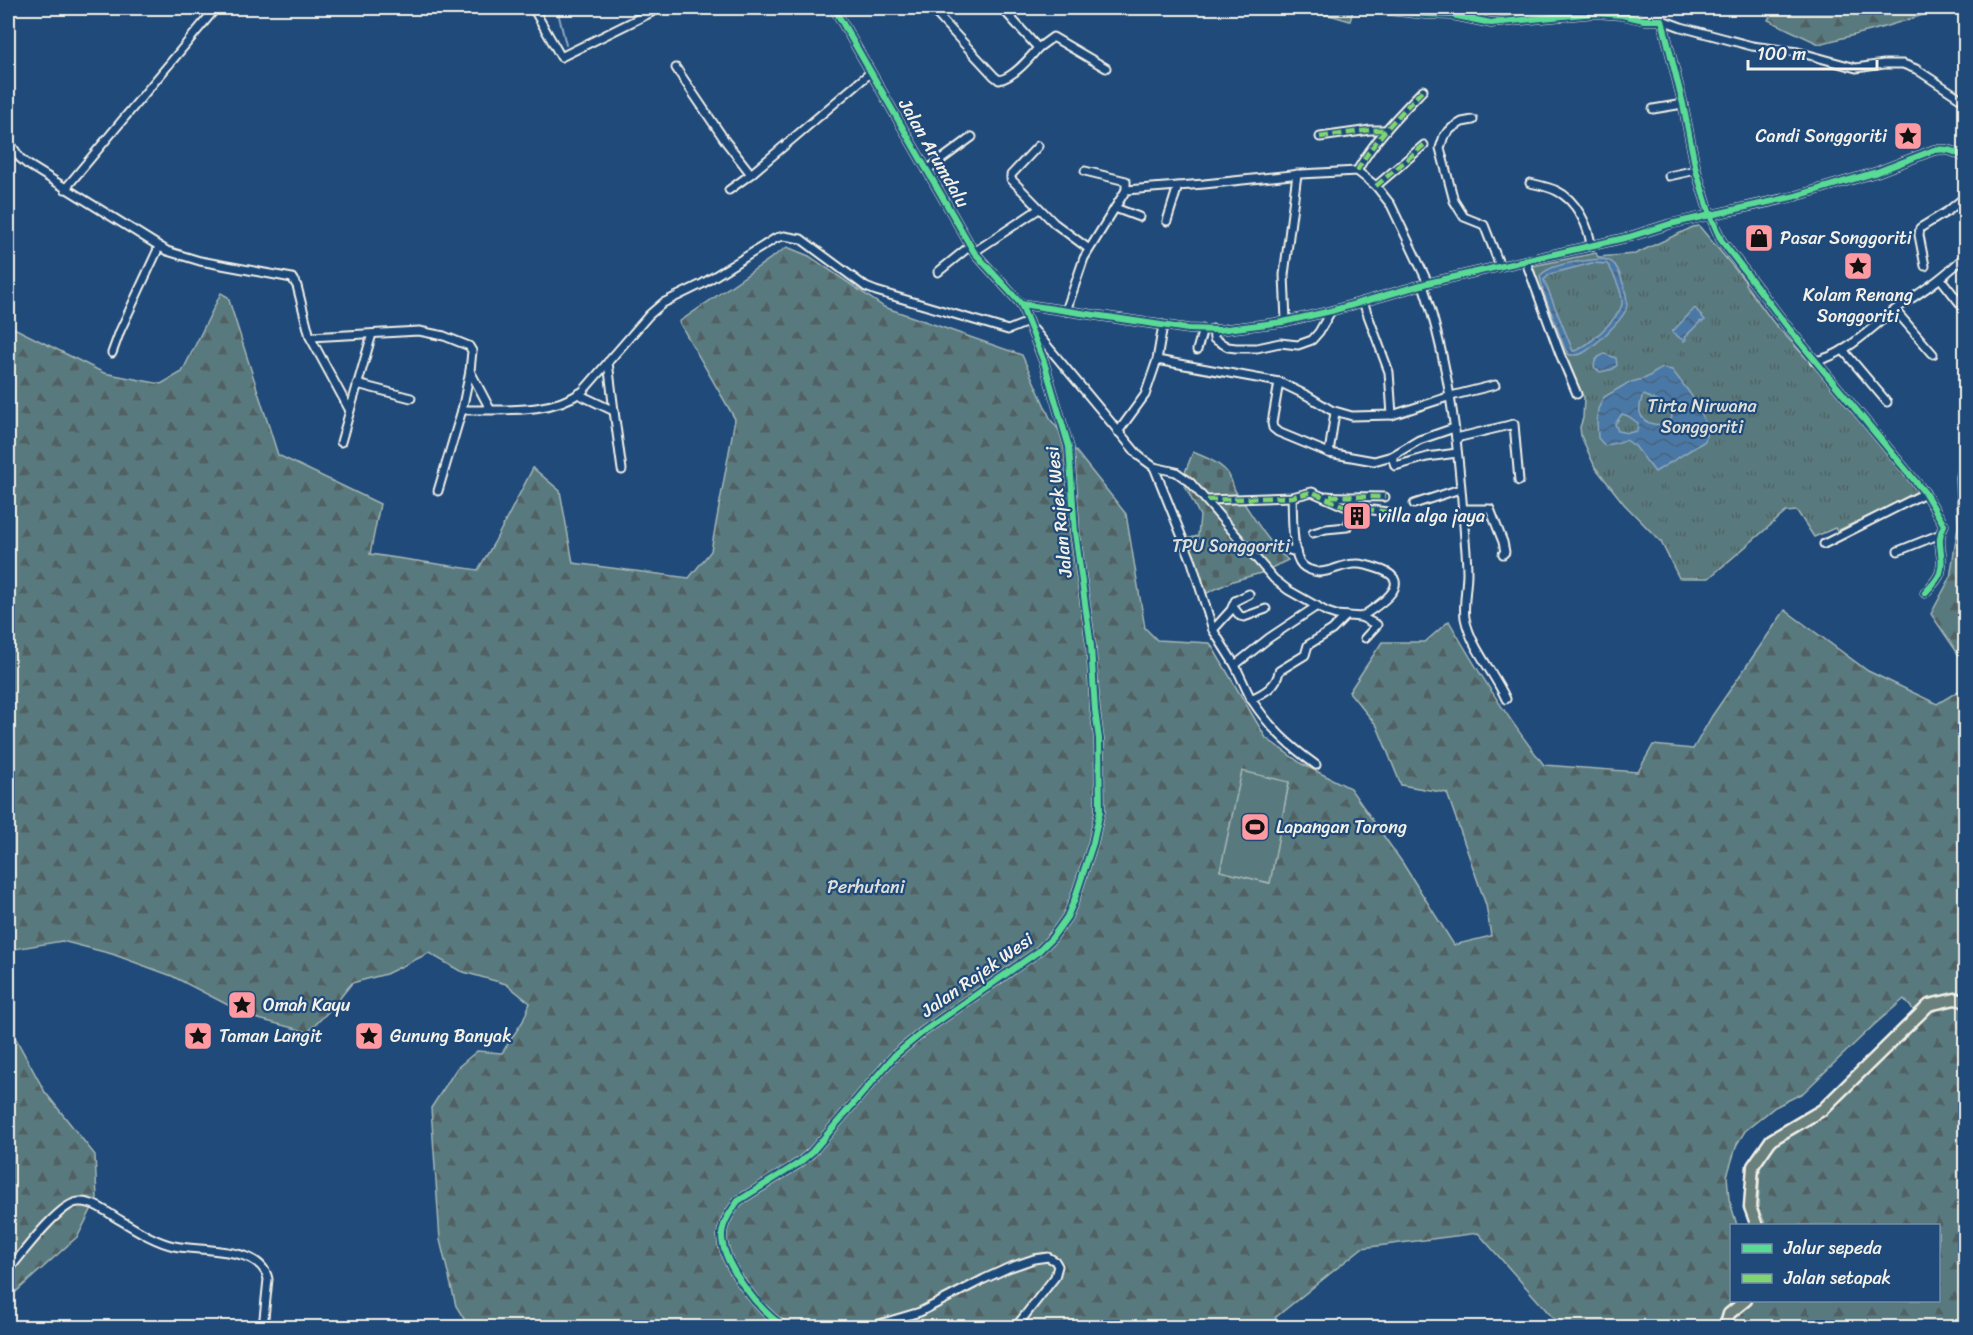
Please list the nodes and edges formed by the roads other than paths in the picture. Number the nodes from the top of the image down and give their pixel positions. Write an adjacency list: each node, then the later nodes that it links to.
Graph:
1 (216, 8): 35 (street)
2 (533, 8): 3 (street)
3 (660, 8)
4 (834, 8): 12 (street, Jalan Arumdalu)
5 (931, 8): 9 (street)
6 (1002, 8): 9 (street)
7 (1369, 8): 8 (street)
8 (1662, 20): 14 (street); 15 (street)
9 (1038, 48): 11 (street)
10 (676, 68): 29 (street)
11 (1106, 68)
12 (870, 73): 25 (street, Jalan Arumdalu); 29 (street)
13 (1423, 90): 18 (street)
14 (1963, 98)
15 (1683, 104): 16 (street); 26 (street)
16 (1653, 109)
17 (1473, 120): 50 (street)
18 (1386, 130): 20 (street); 28 (street)
19 (972, 137): 25 (street)
20 (1320, 137)
21 (8, 140): 35 (street)
22 (1424, 145): 34 (street)
23 (1038, 146): 40 (street)
24 (1965, 158): 41 (street)
25 (927, 170): 46 (street, Jalan Arumdalu)
26 (1696, 170): 31 (street); 41 (street)
27 (1086, 171): 37 (street)
28 (1358, 171): 30 (street); 34 (street)
29 (751, 174): 36 (street)
30 (1297, 174): 33 (street); 61 (street)
31 (1669, 176)
32 (1530, 183): 44 (street)
33 (1178, 186): 37 (street); 43 (street)
34 (1376, 186): 54 (street)
35 (65, 189): 45 (street)
36 (729, 190)
37 (1126, 190): 39 (street)
38 (1965, 196): 51 (street)
39 (1115, 208): 42 (street); 47 (street)
40 (1039, 209): 46 (street); 47 (street)
41 (1710, 215): 44 (street); 73 (street)
42 (1139, 217)
43 (1167, 221)
44 (1591, 246): 49 (street)
45 (159, 247): 67 (street); 70 (street)
46 (972, 249): 52 (street); 56 (street, Jalan Arumdalu)
47 (1089, 249): 58 (street)
48 (1965, 255): 53 (street)
49 (1526, 262): 50 (street); 80 (street)
50 (1500, 266): 54 (street)
51 (1925, 266)
52 (938, 272)
53 (1941, 279): 57 (street); 60 (street)
54 (1425, 284): 55 (street); 81 (street)
55 (1363, 302): 59 (street); 89 (street)
56 (1021, 304): 58 (street); 62 (street, Jalan Rajek Wesi)
57 (1895, 310): 69 (street); 71 (street)
58 (1066, 311): 63 (street)
59 (1331, 311): 61 (street); 65 (street)
60 (1965, 311)
61 (1286, 321): 65 (street)
62 (1029, 324): 74 (street); 91 (street); 136 (street, Jalan Rajek Wesi)
63 (1163, 325): 64 (street); 72 (street)
64 (1203, 329): 65 (street); 68 (street)
65 (1213, 329)
66 (372, 334): 67 (street); 75 (street); 77 (street)
67 (310, 337): 84 (street)
68 (1197, 350)
69 (1843, 350): 73 (street); 83 (street)
70 (112, 353)
71 (1933, 354)
72 (1156, 360): 76 (street); 91 (street)
73 (1814, 361): 102 (street)
74 (608, 362): 79 (street); 87 (street)
75 (470, 371): 85 (street); 86 (street)
76 (1279, 382): 88 (street); 94 (street)
77 (357, 384): 82 (street); 84 (street)
78 (1495, 386): 81 (street)
79 (578, 394): 85 (street); 87 (street)
80 (1577, 394)
81 (1451, 396): 89 (street); 90 (street)
82 (411, 398)
83 (1887, 402)
84 (349, 409): 93 (street)
85 (490, 409): 86 (street)
86 (462, 410): 101 (street)
87 (614, 411): 98 (street)
88 (1335, 412): 89 (street); 94 (street)
89 (1392, 416)
90 (1454, 428): 92 (street); 96 (street)
91 (1118, 432): 97 (street)
92 (1456, 438): 95 (street); 99 (street)
93 (341, 442)
94 (1329, 453): 96 (street)
95 (1457, 453): 96 (street); 100 (street)
96 (1392, 456)
97 (1154, 467): 106 (street); 125 (street)
98 (622, 470)
99 (1519, 481)
100 (1460, 489): 107 (street); 109 (street)
101 (438, 491)
102 (1924, 493): 112 (street); 113 (street)
103 (1322, 495): 104 (street); 105 (street); 108 (street)
104 (1292, 496): 106 (street); 116 (street)
105 (1385, 497)
106 (1208, 500): 120 (street)
107 (1414, 504)
108 (1354, 508): 110 (street); 111 (street)
109 (1463, 509): 117 (street); 129 (street)
110 (1387, 512)
111 (1313, 533)
112 (1938, 536): 115 (street); 118 (street)
113 (1824, 544)
114 (1279, 547): 116 (street)
115 (1898, 551)
116 (1296, 552): 124 (street)
117 (1503, 554)
118 (1925, 593)
119 (1249, 594): 121 (street)
120 (1317, 606): 123 (street); 127 (street)
121 (1233, 607): 122 (street); 125 (street)
122 (1266, 609)
123 (1346, 616): 124 (street); 128 (street)
124 (1361, 617): 126 (street)
125 (1213, 630): 127 (street)
126 (1365, 638)
127 (1235, 666): 128 (street)
128 (1251, 699): 130 (street)
129 (1506, 699)
130 (1316, 765)
131 (1965, 1001): 132 (main road)
132 (1756, 1224)
133 (8, 1271): 135 (street)
134 (1744, 1302): 139 (main road)
135 (263, 1328)
136 (786, 1328)
137 (866, 1328): 138 (street)
138 (1015, 1328)
139 (1725, 1328)

